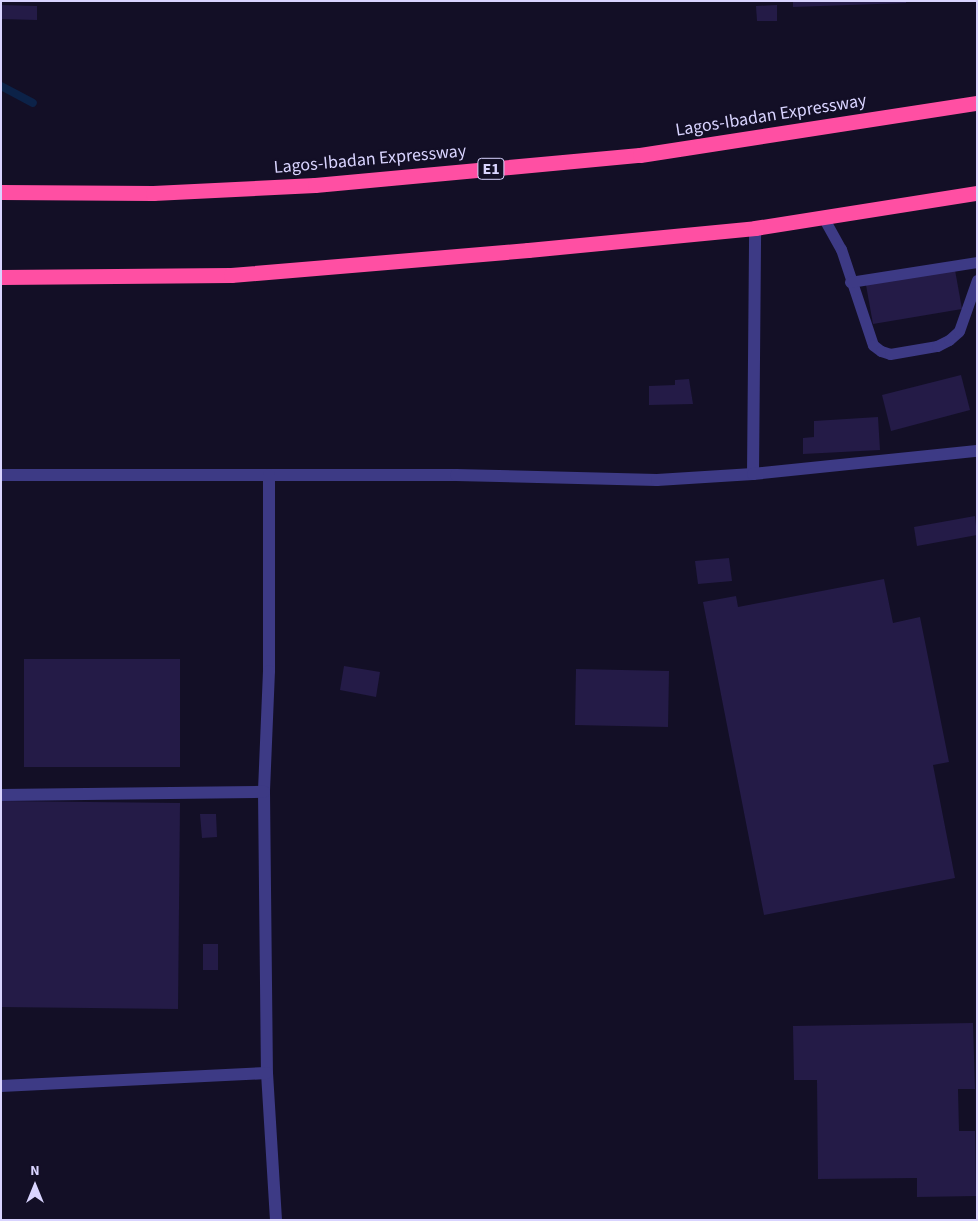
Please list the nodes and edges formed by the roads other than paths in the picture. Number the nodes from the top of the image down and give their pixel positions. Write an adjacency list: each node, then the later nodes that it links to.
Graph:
1 (977, 103): 2 (highway, Lagos-Ibadan Expressway / E1)
2 (1, 192)
3 (977, 193): 4 (highway)
4 (823, 217): 5 (highway); 9 (lane)
5 (755, 228): 7 (highway); 11 (street)
6 (977, 262): 9 (lane)
7 (1, 277)
8 (977, 280): 9 (lane)
9 (850, 282)
10 (977, 451): 11 (street)
11 (753, 474): 13 (street)
12 (1, 475): 13 (street)
13 (269, 475): 14 (street)
14 (264, 792): 15 (street); 16 (street)
15 (1, 795)
16 (267, 1072): 17 (street); 18 (street)
17 (1, 1086)
18 (276, 1220)

